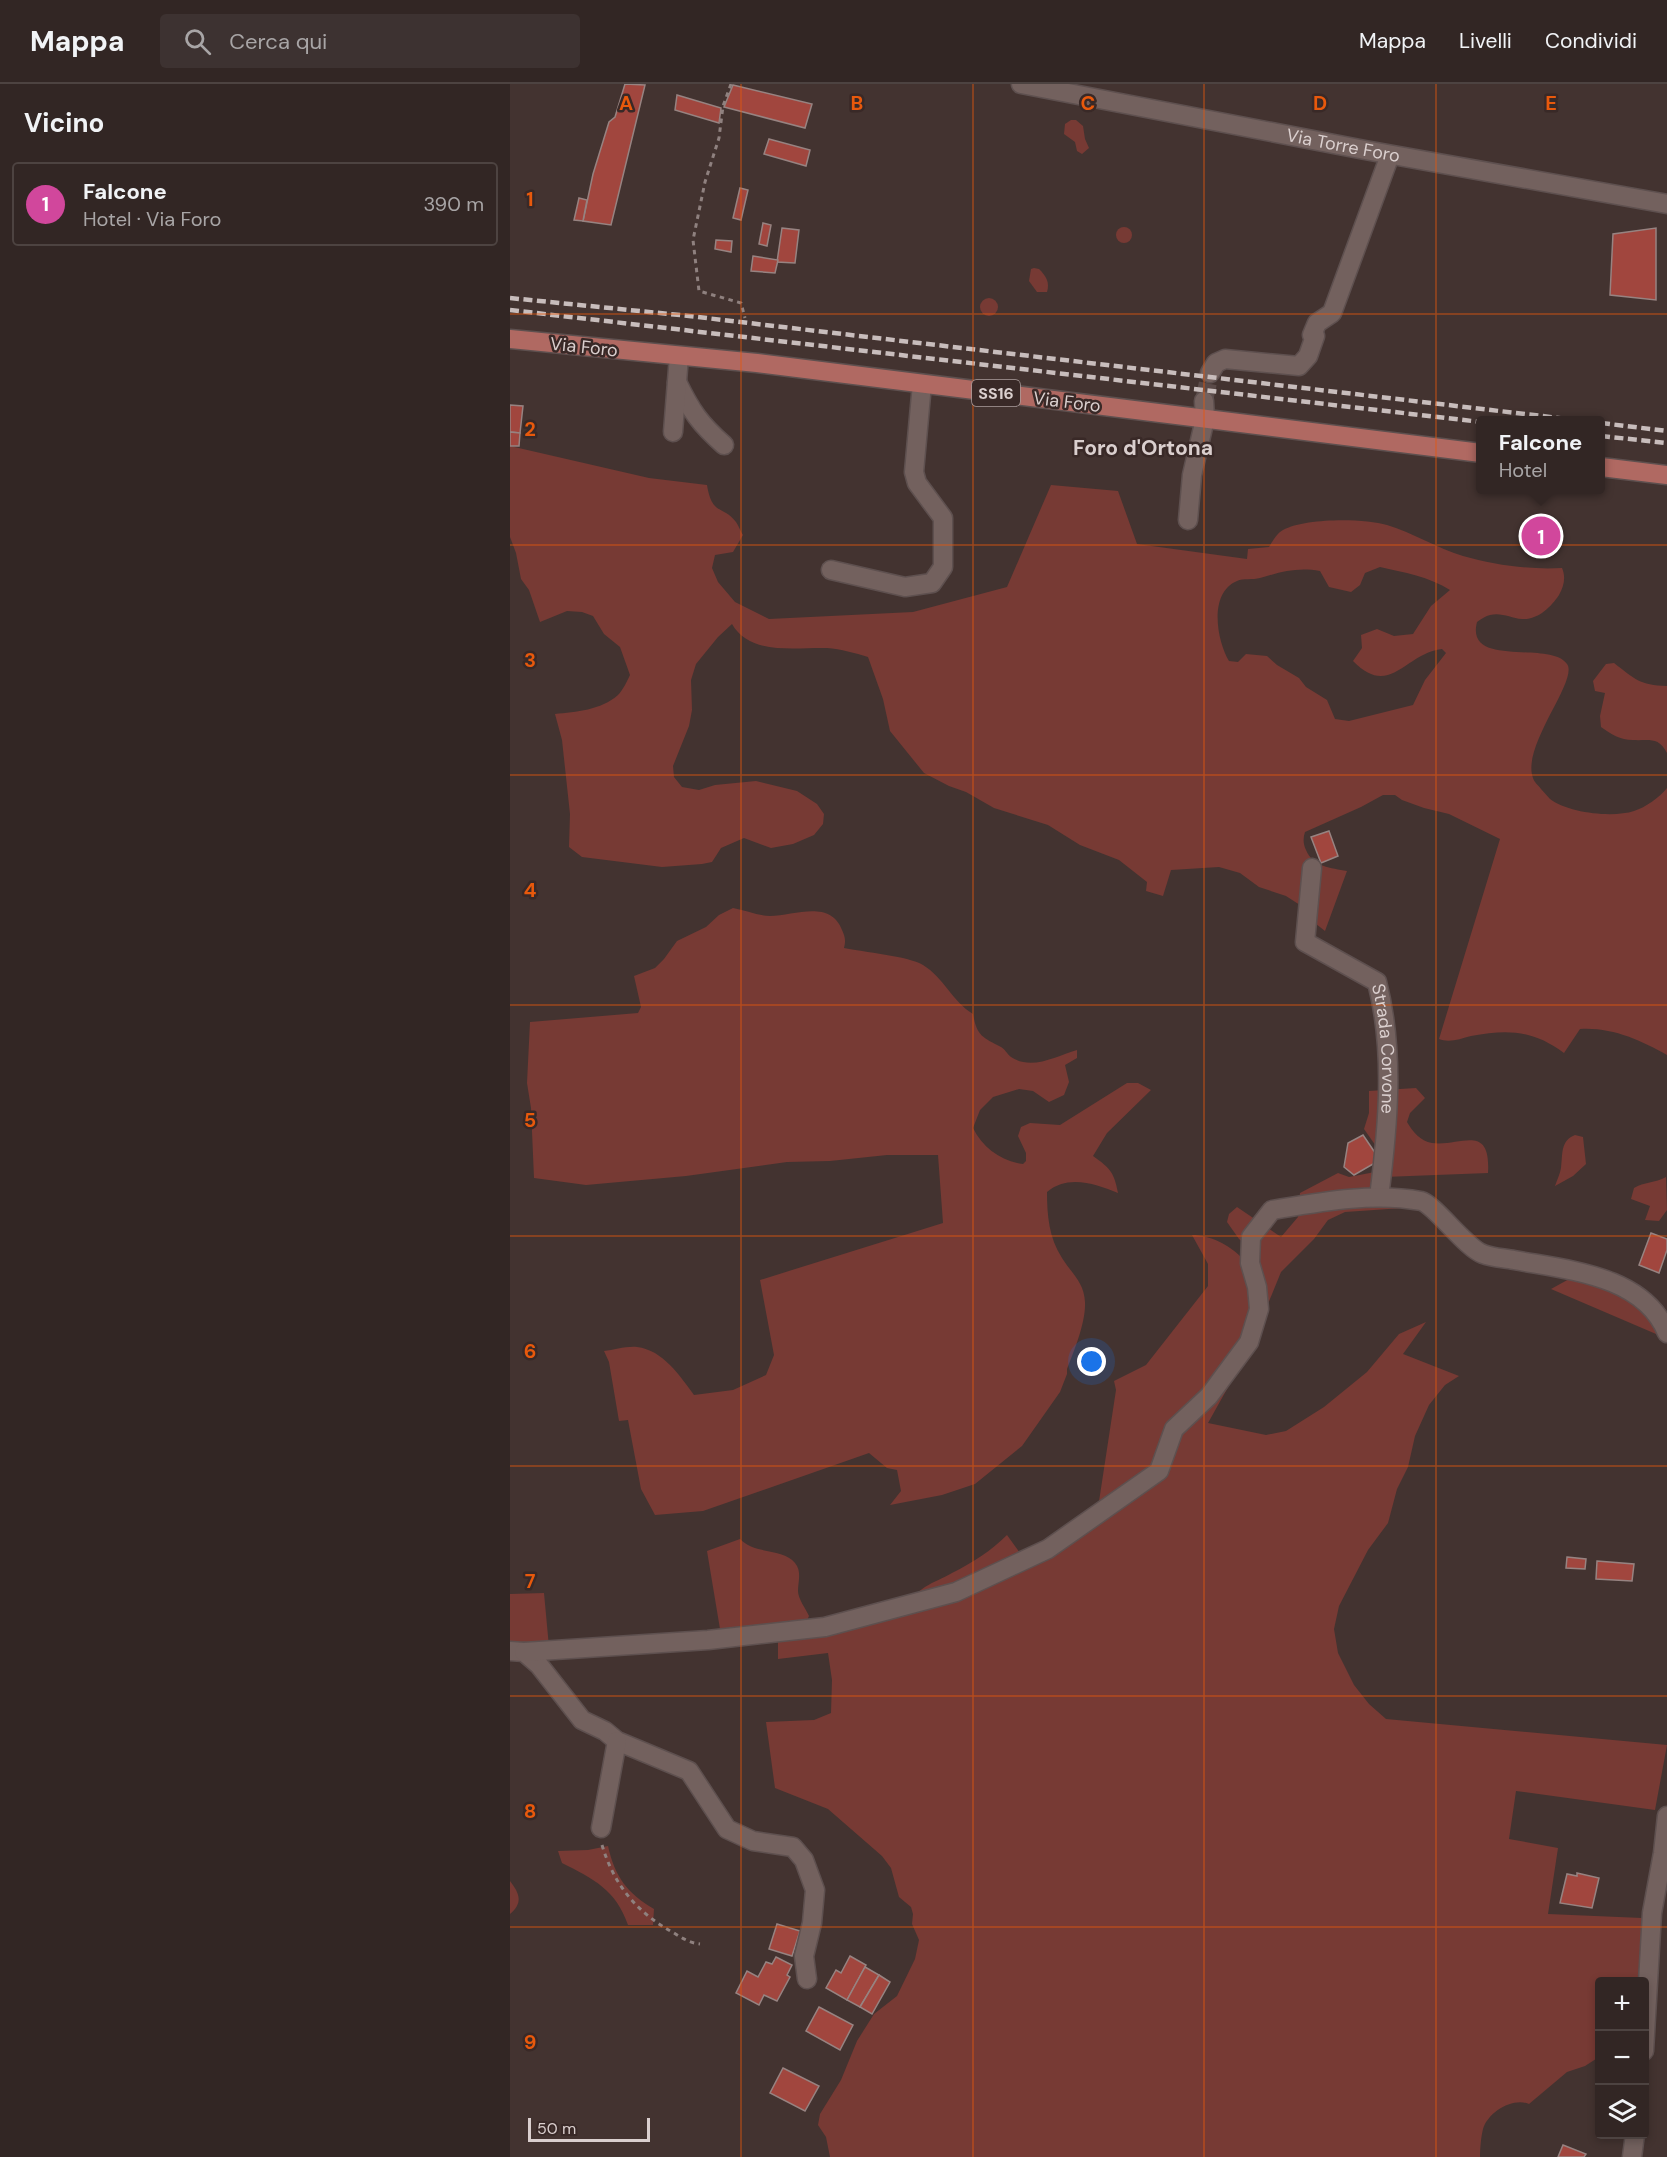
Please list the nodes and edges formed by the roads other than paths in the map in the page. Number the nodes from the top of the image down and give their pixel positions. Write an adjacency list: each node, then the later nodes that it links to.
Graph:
1 (1021, 84): 2 (street, Via Torre Foro)
2 (1390, 154): 3 (street, Via Torre Foro); 6 (street)
3 (1667, 204)
4 (510, 339): 5 (main road, Via Foro / SS16)
5 (679, 356): 7 (street); 8 (main road, Via Foro / SS16)
6 (1210, 373)
7 (677, 382): 10 (street); 11 (street)
8 (922, 384): 9 (main road, Via Foro / SS16); 16 (street)
9 (1205, 410): 12 (main road, Via Foro / SS16); 15 (street)
10 (673, 432)
11 (724, 445)
12 (1476, 452)
13 (1605, 467): 14 (main road)
14 (1667, 475)
15 (1188, 520)
16 (831, 570)
17 (1312, 868): 18 (street, Strada Corvone)
18 (1379, 1197): 19 (street); 20 (street)
19 (1667, 1333)
20 (517, 1652): 21 (street)
21 (617, 1741): 23 (street); 25 (street)
22 (1667, 1816): 24 (street)
23 (602, 1828)
24 (1665, 1853): 26 (street)
25 (807, 1979)
26 (1645, 2031)
27 (1634, 2139): 28 (street)
28 (1632, 2157)

